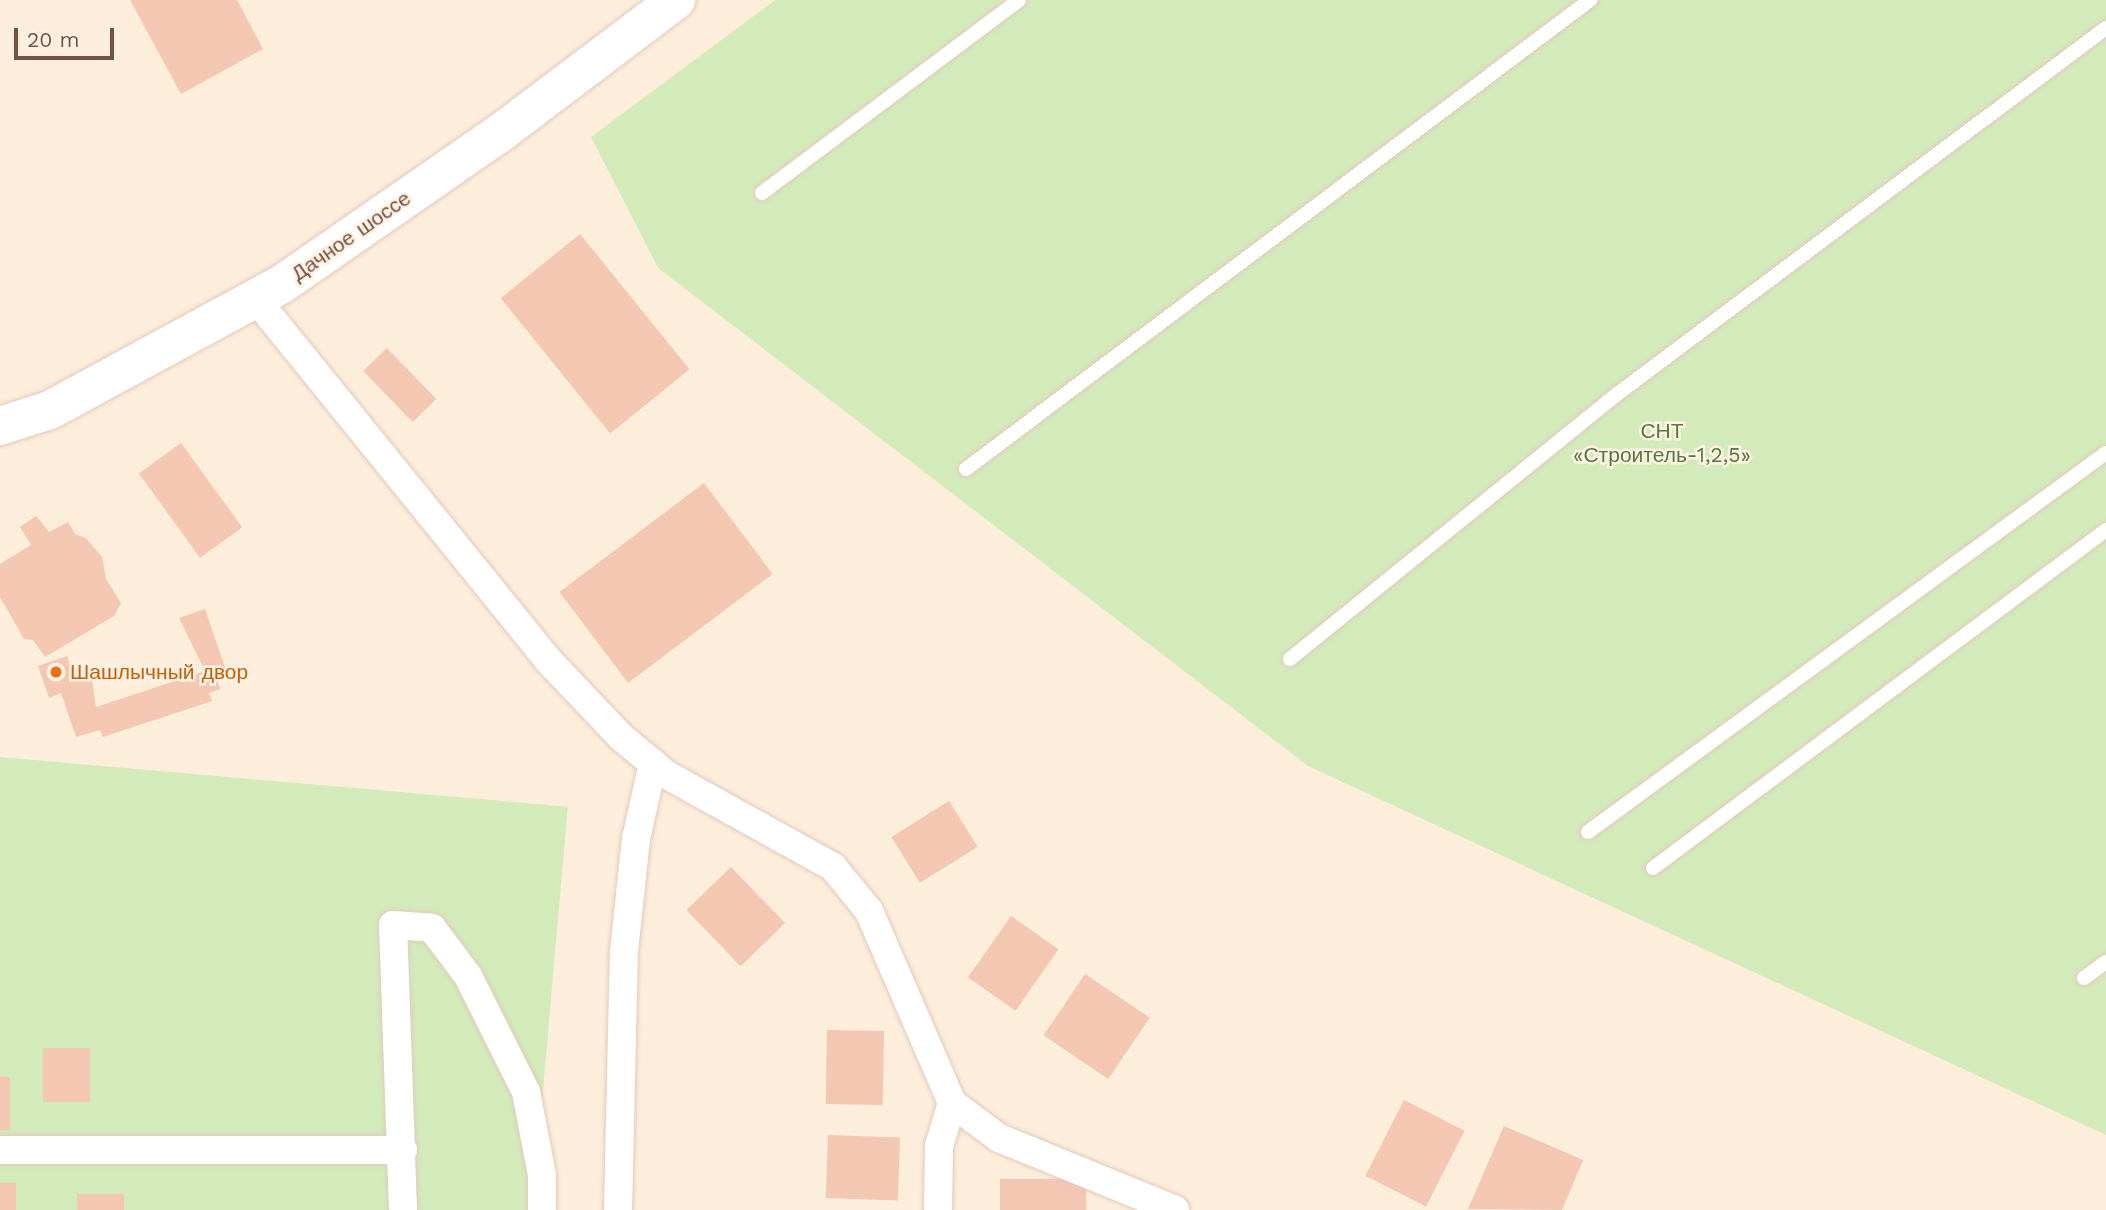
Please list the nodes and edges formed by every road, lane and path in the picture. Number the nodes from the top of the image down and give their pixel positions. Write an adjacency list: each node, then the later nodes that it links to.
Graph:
1 (676, 0): 6 (main road, Дачное шоссе)
2 (1019, 0): 5 (lane)
3 (1590, 0): 9 (lane)
4 (2106, 28): 11 (lane)
5 (762, 194)
6 (255, 298): 7 (main road, Дачное шоссе); 12 (street)
7 (0, 426)
8 (2106, 453): 13 (lane)
9 (966, 469)
10 (2106, 530): 14 (lane)
11 (1290, 659)
12 (653, 763): 17 (street); 22 (street)
13 (1588, 832)
14 (1653, 868)
15 (2106, 962): 16 (lane)
16 (2084, 978)
17 (951, 1103): 23 (street); 24 (street)
18 (0, 1150): 19 (street)
19 (403, 1150): 20 (street); 21 (street)
20 (403, 1210)
21 (542, 1210)
22 (618, 1210)
23 (939, 1210)
24 (1175, 1210)

